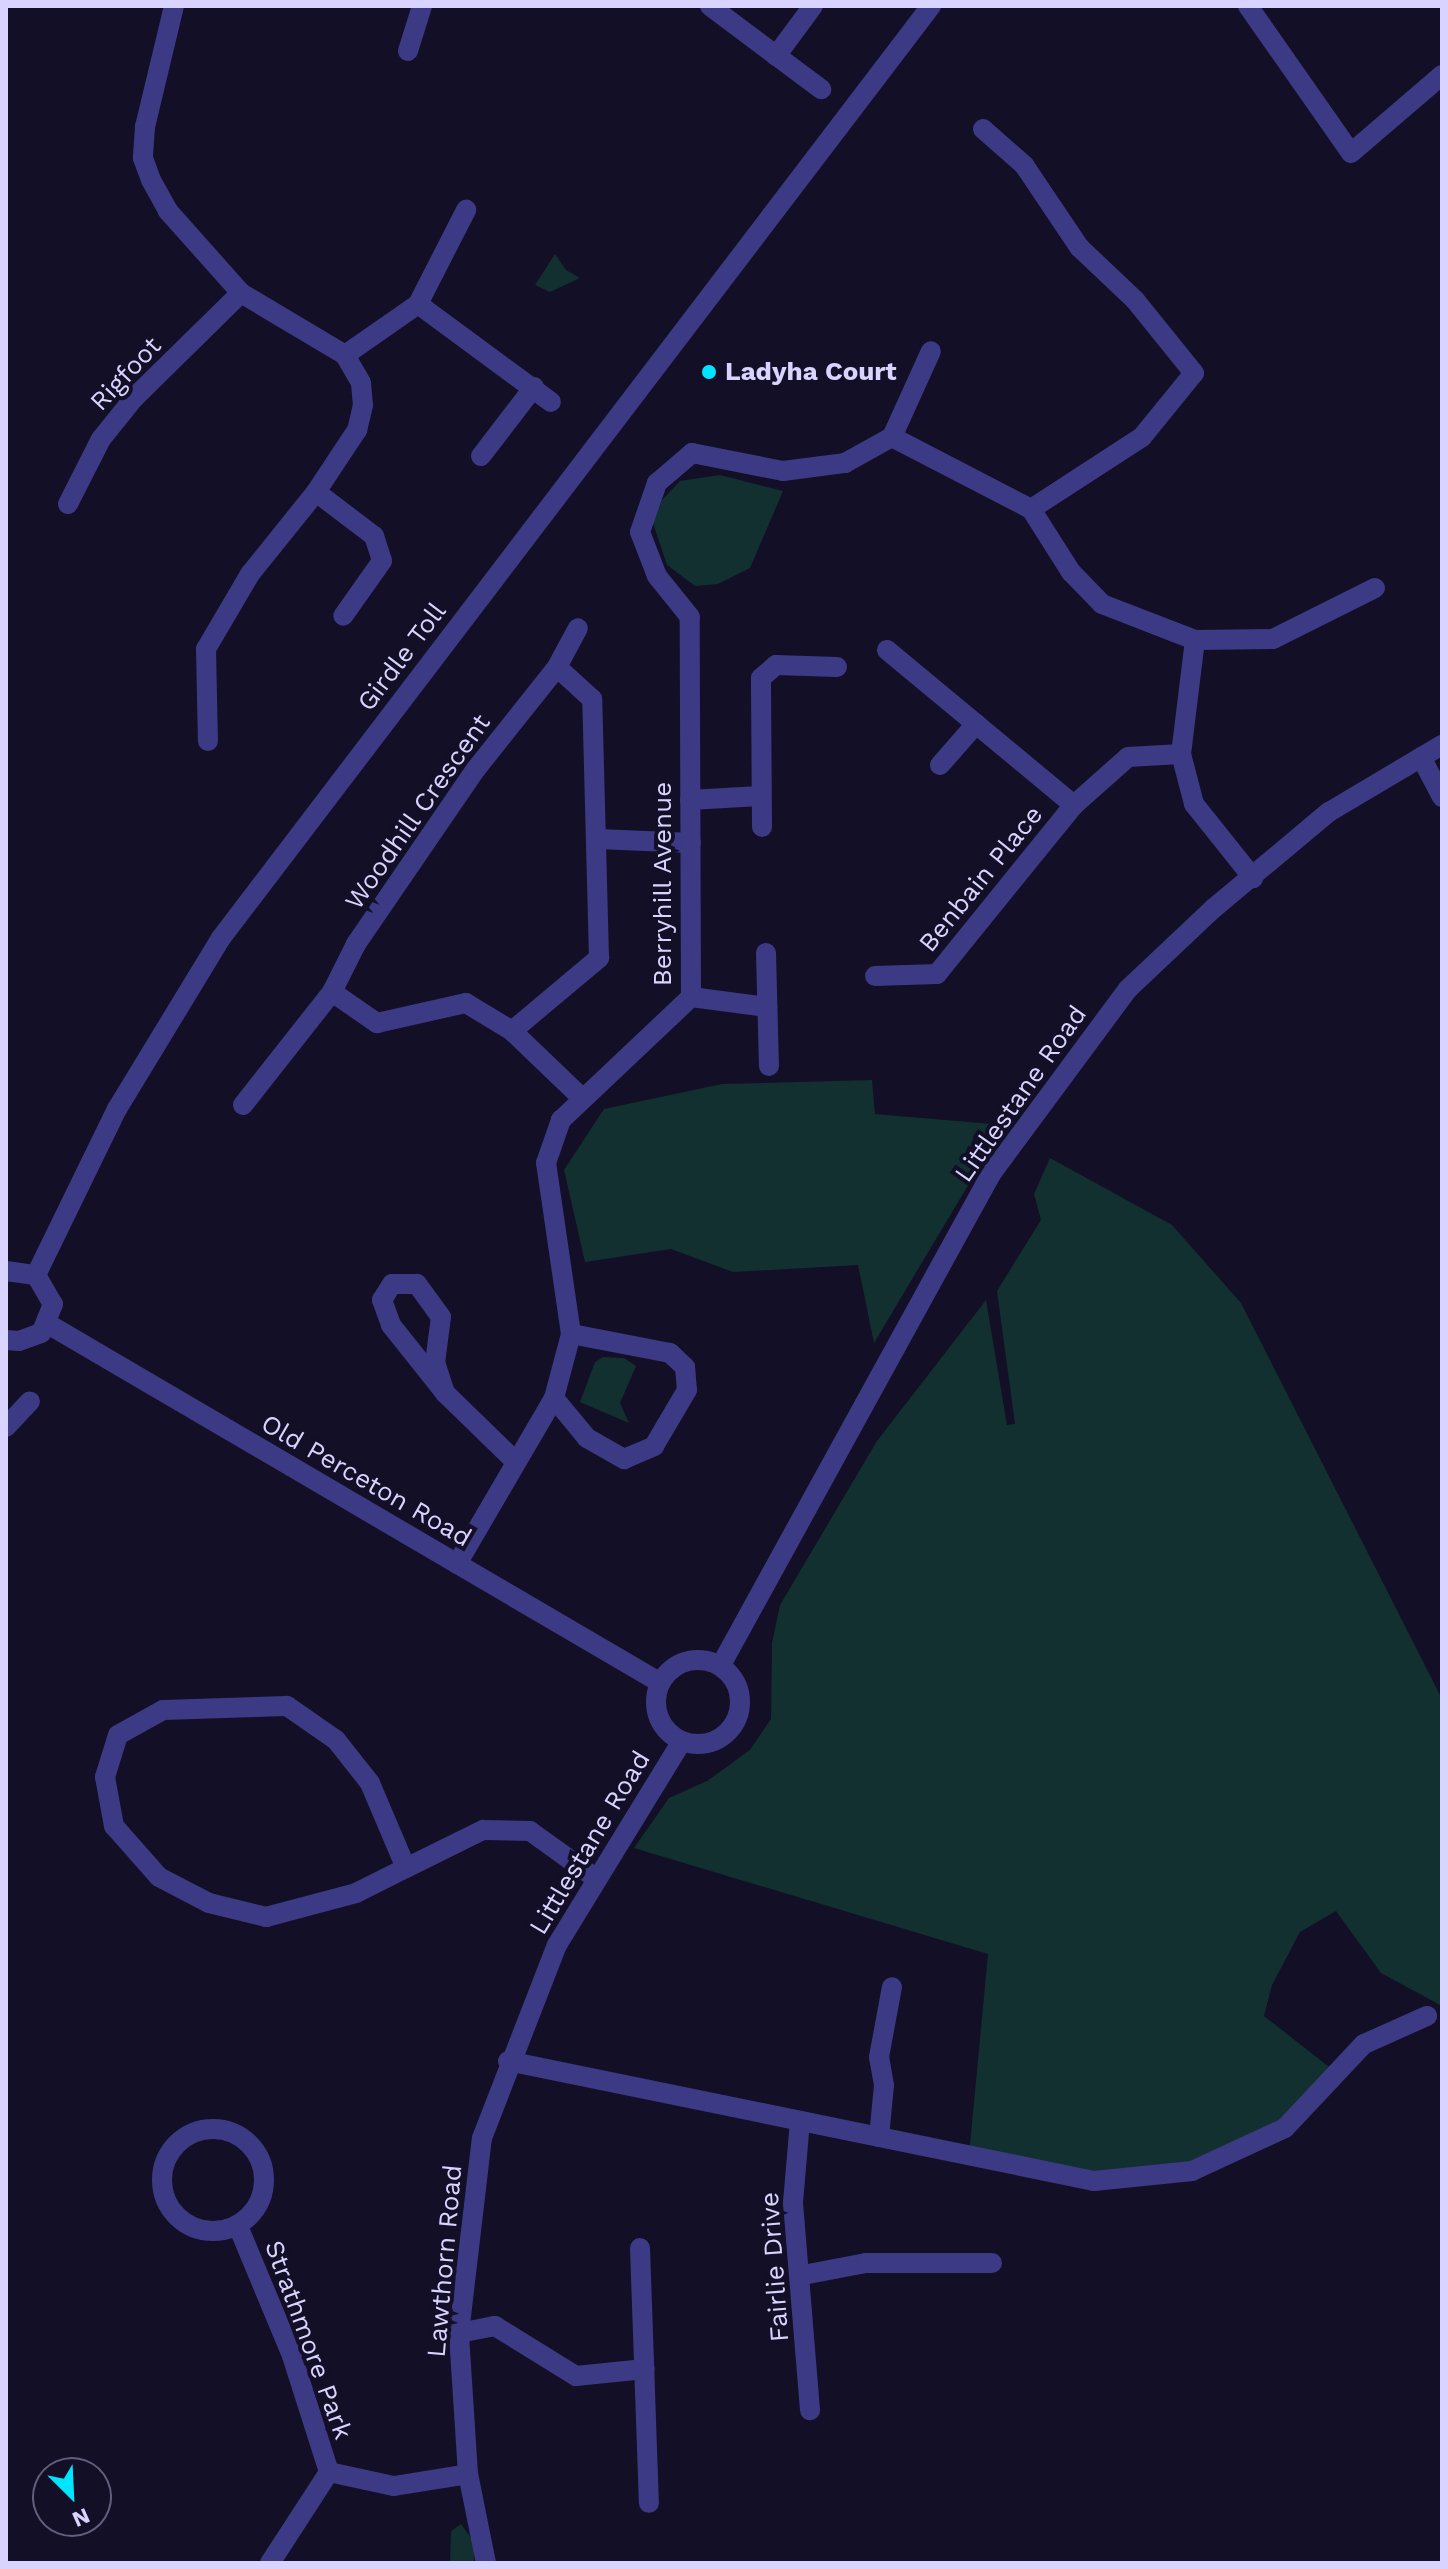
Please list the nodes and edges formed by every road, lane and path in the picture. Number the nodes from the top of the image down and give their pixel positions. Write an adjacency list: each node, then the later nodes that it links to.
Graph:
1 (174, 6): 13 (street)
2 (422, 6): 7 (street)
3 (710, 6): 8 (street)
4 (813, 6): 8 (street)
5 (931, 6): 55 (street, Girdle Toll)
6 (1248, 6): 9 (street)
7 (408, 51)
8 (776, 56): 10 (street)
9 (1442, 75)
10 (821, 89)
11 (983, 129): 23 (street)
12 (466, 210): 14 (street)
13 (241, 293): 16 (street); 22 (street, Rigfoot)
14 (418, 304): 16 (street); 17 (street)
15 (931, 351): 19 (street)
16 (345, 355): 21 (street)
17 (534, 387): 18 (street); 20 (street)
18 (551, 402)
19 (892, 437): 23 (street); 39 (street, Berryhill Avenue)
20 (481, 456)
21 (316, 492): 25 (street); 32 (street)
22 (68, 504)
23 (1031, 509): 27 (street)
24 (1375, 588): 27 (street)
25 (343, 616)
26 (578, 628): 29 (street, Woodhill Crescent)
27 (1195, 640): 34 (street)
28 (887, 650): 31 (street, Benbain Place)
29 (557, 667): 42 (street); 47 (street, Woodhill Crescent)
30 (837, 667): 37 (street)
31 (976, 724): 36 (street); 40 (street, Benbain Place)
32 (208, 741)
33 (1442, 745): 35 (street, Littlestane Road)
34 (1181, 754): 40 (street, Benbain Place); 44 (street)
35 (1421, 757): 38 (street); 44 (street, Littlestane Road)
36 (940, 765)
37 (760, 796): 39 (street); 41 (street)
38 (1442, 797)
39 (690, 800): 43 (street, Berryhill Avenue)
40 (1074, 805): 46 (street, Benbain Place)
41 (762, 827)
42 (599, 839): 43 (street); 50 (street)
43 (691, 843): 48 (street, Berryhill Avenue)
44 (1253, 878): 65 (street, Littlestane Road)
45 (766, 953): 49 (street)
46 (875, 976)
47 (332, 992): 50 (street); 53 (street, Woodhill Crescent)
48 (691, 997): 49 (street); 52 (street, Berryhill Avenue)
49 (767, 1007): 51 (street)
50 (512, 1031): 52 (street)
51 (769, 1066)
52 (583, 1099): 57 (street, Berryhill Avenue)
53 (243, 1105)
54 (6, 1271): 55 (street)
55 (36, 1275): 56 (street)
56 (48, 1324): 58 (street); 64 (street, Old Perceton Road)
57 (571, 1334): 60 (street, Berryhill Avenue); 60 (street)
58 (6, 1340)
59 (445, 1393): 59 (street); 63 (street)
60 (554, 1398): 63 (street, Berryhill Avenue)
61 (30, 1401): 62 (street)
62 (6, 1427)
63 (516, 1462): 64 (street, Berryhill Avenue)
64 (457, 1564): 66 (street, Old Perceton Road)
65 (721, 1665): 66 (street); 67 (street)
66 (659, 1682): 67 (street)
67 (682, 1741): 69 (street, Littlestane Road)
68 (406, 1868): 68 (street); 69 (street)
69 (594, 1877): 72 (street, Littlestane Road)
70 (892, 1987): 74 (street)
71 (1427, 2016): 74 (street)
72 (508, 2061): 73 (street); 79 (street, Lawthorn Road)
73 (800, 2121): 74 (street); 78 (street, Fairlie Drive)
74 (879, 2137)
75 (238, 2226): 75 (street, Strathmore Park); 82 (street, Strathmore Park)
76 (640, 2248): 80 (street)
77 (992, 2263): 78 (street)
78 (803, 2275): 81 (street, Fairlie Drive)
79 (459, 2333): 80 (street); 83 (street, Lawthorn Road)
80 (645, 2369): 84 (street)
81 (810, 2410)
82 (329, 2472): 83 (street, Strathmore Park); 85 (street, Strathmore Park)
83 (468, 2474): 86 (street, Lawthorn Road)
84 (649, 2503)
85 (270, 2563)
86 (486, 2563)

